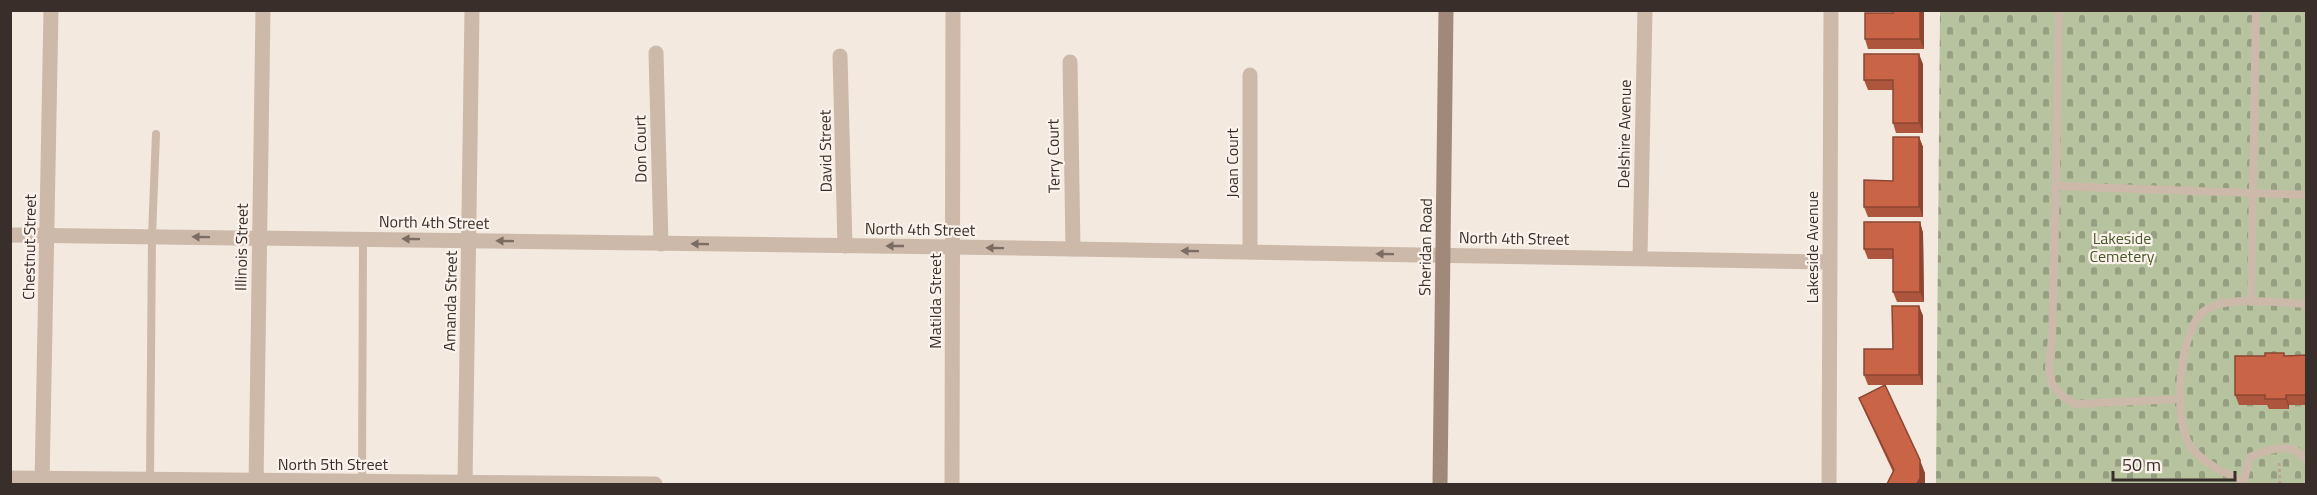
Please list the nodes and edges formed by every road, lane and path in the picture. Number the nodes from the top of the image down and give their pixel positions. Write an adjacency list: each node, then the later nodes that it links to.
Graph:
1 (51, 10): 19 (street, Chestnut Street)
2 (263, 10): 21 (street, Illinois Street)
3 (472, 10): 23 (street, Amanda Street)
4 (952, 10): 26 (street, Matilda Street)
5 (1446, 10): 29 (main road, Sheridan Road)
6 (1645, 10): 30 (street, Delshire Avenue)
7 (1831, 10): 31 (street, Lakeside Avenue)
8 (2059, 10): 15 (lane)
9 (2256, 10): 16 (lane)
10 (656, 52): 24 (street, Don Court)
11 (840, 56): 25 (street, David Street)
12 (1070, 62): 27 (street, Terry Court)
13 (1250, 75): 28 (street, Joan Court)
14 (156, 134): 20 (lane)
15 (2055, 186): 16 (lane); 34 (lane)
16 (2253, 194): 17 (lane); 32 (lane)
17 (2307, 195)
18 (10, 235): 19 (street, North 4th Street)
19 (48, 235): 20 (street, North 4th Street); 39 (street, Chestnut Street)
20 (152, 236): 21 (street, North 4th Street, one-way to 20); 38 (lane)
21 (259, 237): 22 (street, North 4th Street); 41 (street, Illinois Street)
22 (363, 239): 23 (street, North 4th Street, one-way to 22); 40 (lane)
23 (470, 240): 24 (street, North 4th Street, one-way to 23); 42 (street, Amanda Street)
24 (661, 244): 25 (street, North 4th Street, one-way to 24)
25 (845, 246): 26 (street, North 4th Street, one-way to 25)
26 (953, 247): 27 (street, North 4th Street, one-way to 26); 45 (street, Matilda Street)
27 (1073, 249): 28 (street, North 4th Street, one-way to 27)
28 (1250, 251): 29 (street, North 4th Street, one-way to 28)
29 (1443, 255): 30 (street, North 4th Street); 46 (main road, Sheridan Road)
30 (1640, 258): 31 (street, North 4th Street)
31 (1829, 262): 47 (street, Lakeside Avenue)
32 (2251, 302): 33 (lane); 34 (lane)
33 (2307, 304)
34 (2180, 399): 43 (lane)
35 (2307, 460): 43 (lane)
36 (2279, 463): 48 (path)
37 (10, 478): 39 (street, North 5th Street)
38 (150, 480): 39 (street, North 5th Street); 41 (street, North 5th Street)
39 (42, 481)
40 (362, 481): 41 (street, North 5th Street); 42 (street, North 5th Street)
41 (256, 483)
42 (465, 483): 44 (street, North 5th Street)
43 (2243, 483)
44 (655, 484)
45 (952, 484)
46 (1440, 484)
47 (1829, 484)
48 (2280, 484)

